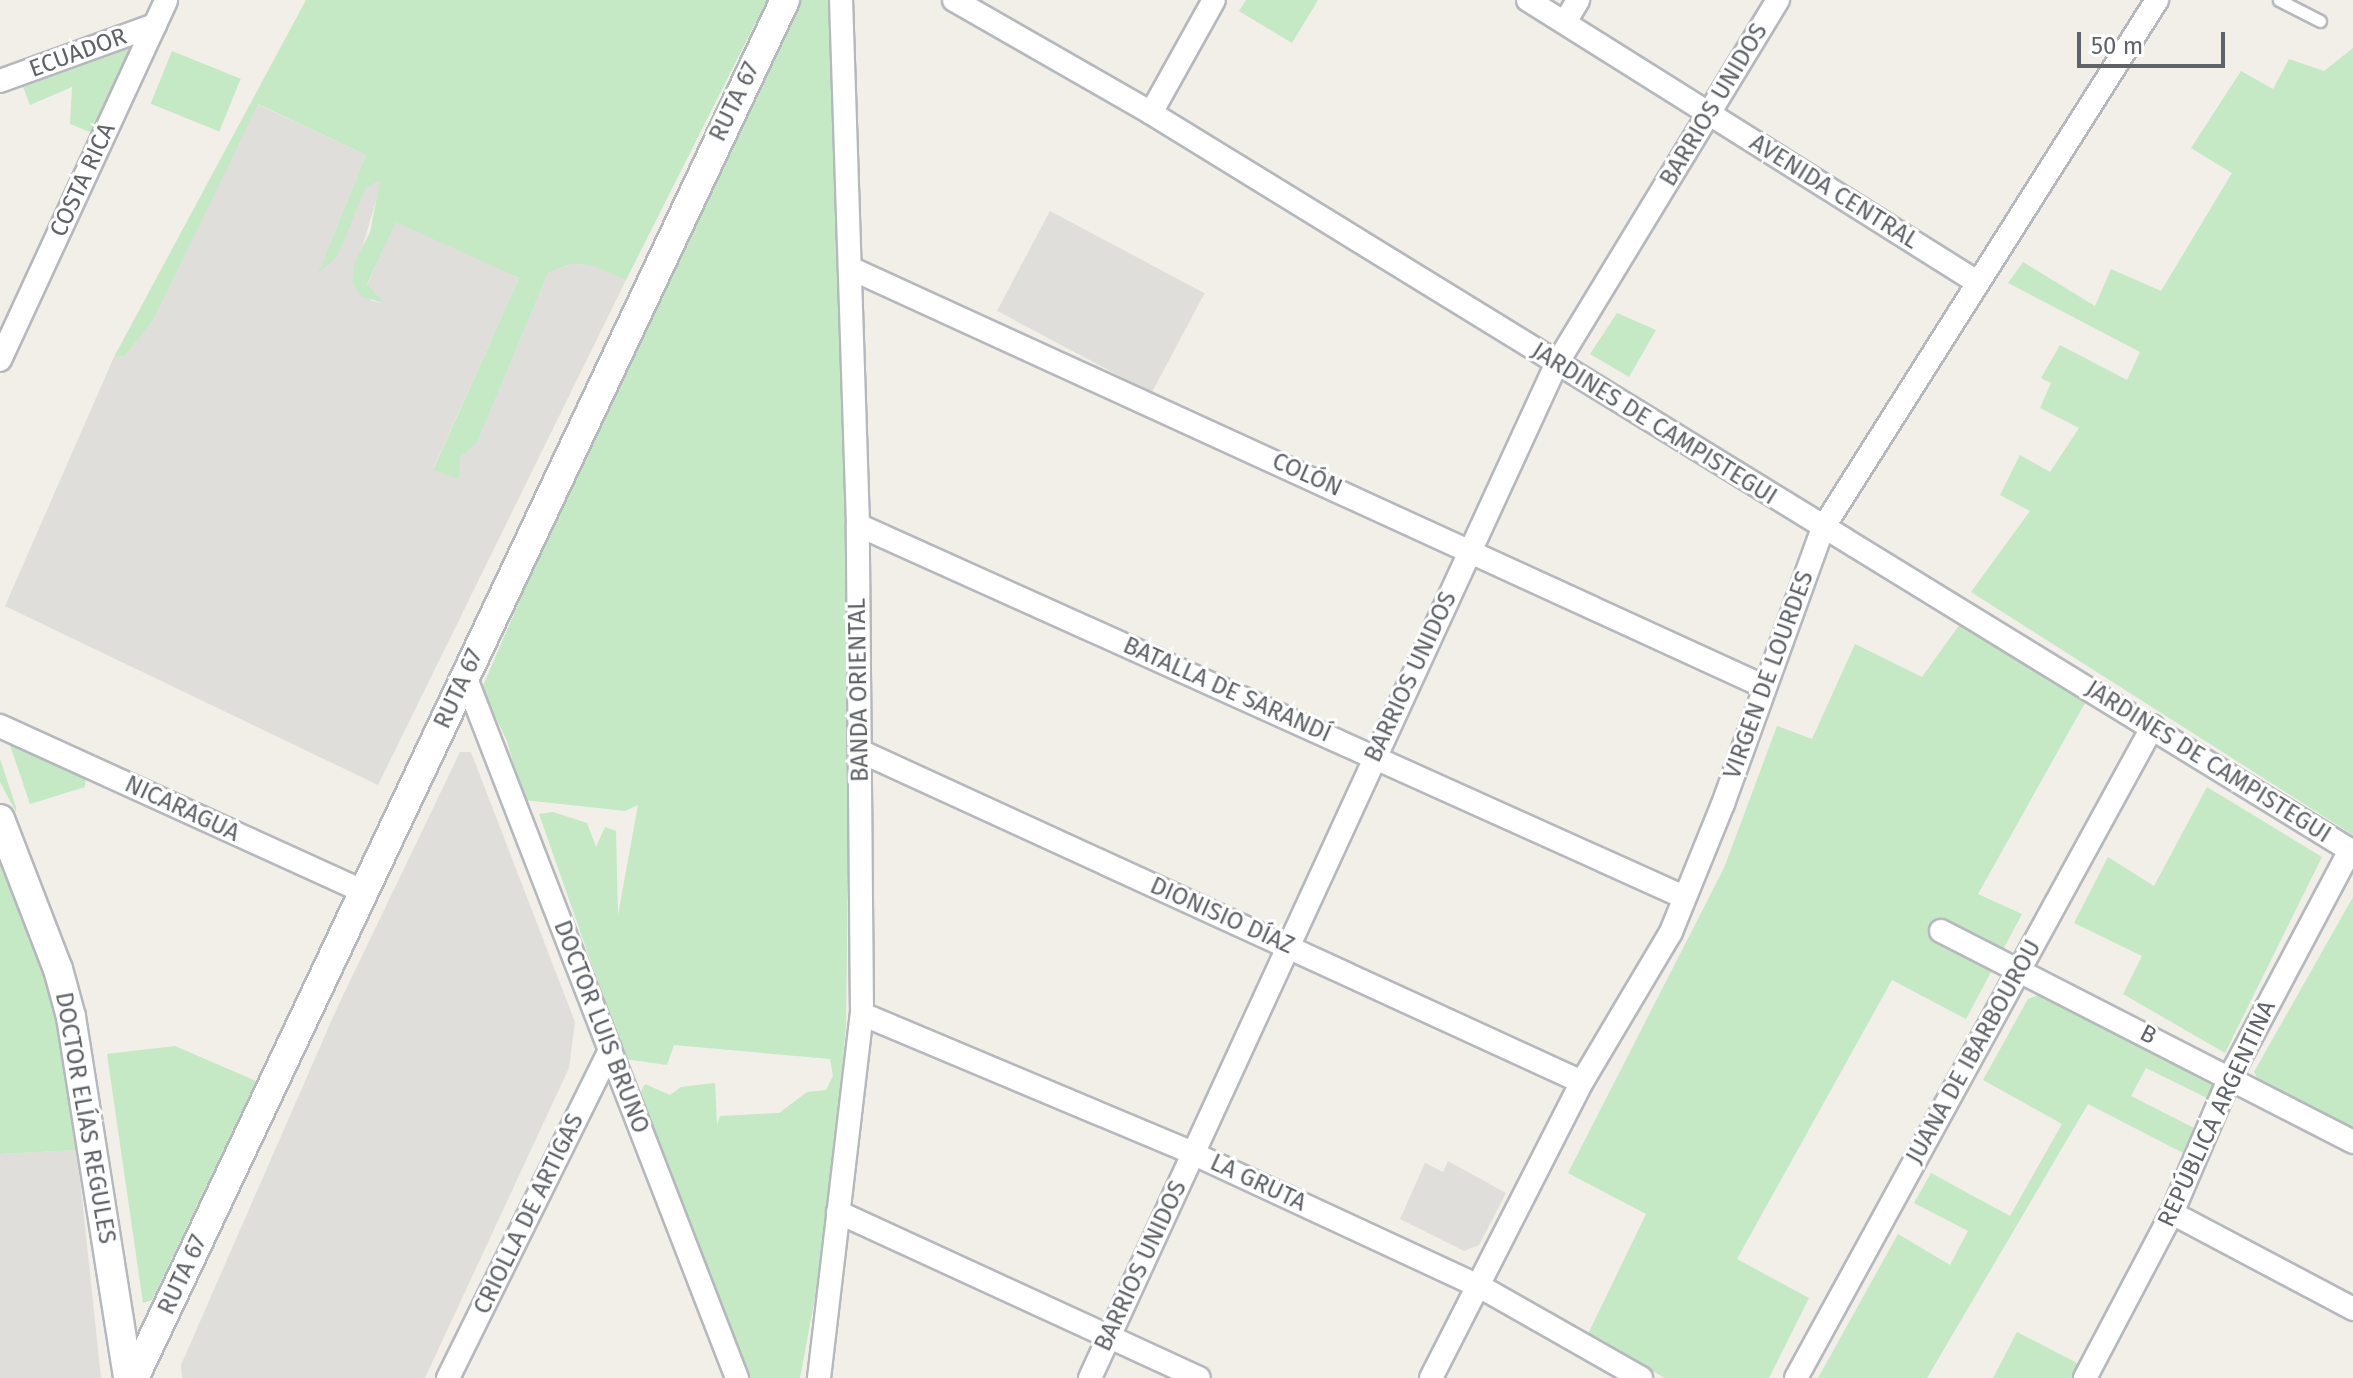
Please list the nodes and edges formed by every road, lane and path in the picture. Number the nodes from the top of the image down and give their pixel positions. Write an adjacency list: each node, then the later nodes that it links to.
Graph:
1 (166, 0): 13 (street, COSTA RICA)
2 (785, 0): 24 (street, RUTA 67)
3 (841, 0): 17 (street, BANDA ORIENTAL)
4 (954, 0): 15 (street, JARDINES DE CAMPISTEGUI)
5 (1214, 0): 15 (street)
6 (1528, 0): 12 (street, AVENIDA CENTRAL)
7 (1578, 0): 12 (street)
8 (1778, 0): 16 (street, BARRIOS UNIDOS)
9 (2157, 0): 18 (street, VIRGEN DE LOURDES)
10 (2279, 0): 11 (lane)
11 (2320, 21)
12 (1565, 22): 16 (street, AVENIDA CENTRAL)
13 (155, 25): 14 (street, ECUADOR); 19 (street, COSTA RICA)
14 (0, 81)
15 (1151, 113): 20 (street, JARDINES DE CAMPISTEGUI)
16 (1709, 113): 18 (street, AVENIDA CENTRAL); 20 (street, BARRIOS UNIDOS)
17 (850, 268): 21 (street, BANDA ORIENTAL); 23 (street, COLÓN)
18 (1977, 282): 22 (street, VIRGEN DE LOURDES)
19 (0, 360)
20 (1556, 365): 22 (street, JARDINES DE CAMPISTEGUI); 23 (street, BARRIOS UNIDOS)
21 (858, 525): 28 (street, BANDA ORIENTAL); 29 (street, BATALLA DE SARANDÍ)
22 (1823, 528): 25 (street, VIRGEN DE LOURDES); 27 (street, JARDINES DE CAMPISTEGUI)
23 (1471, 550): 25 (street, COLÓN); 29 (street, BARRIOS UNIDOS)
24 (465, 676): 32 (street, RUTA 67); 38 (street, DOCTOR LUIS BRUNO)
25 (1763, 686): 33 (street, VIRGEN DE LOURDES)
26 (0, 726): 32 (street, NICARAGUA)
27 (2153, 726): 31 (street, JARDINES DE CAMPISTEGUI); 36 (street, JUANA DE IBARBOUROU)
28 (860, 751): 35 (street, DIONISIO DÍAZ); 37 (street, BANDA ORIENTAL)
29 (1373, 755): 33 (street, BATALLA DE SARANDÍ); 35 (street, BARRIOS UNIDOS)
30 (0, 819): 48 (street, DOCTOR ELÍAS REGULES)
31 (2352, 851): 39 (street, REPÚBLICA ARGENTINA)
32 (365, 892): 48 (street, RUTA 67)
33 (1684, 897): 40 (street, VIRGEN DE LOURDES)
34 (1941, 931): 36 (street, B)
35 (1287, 945): 40 (street, DIONISIO DÍAZ); 42 (street, BARRIOS UNIDOS)
36 (2020, 968): 39 (street, B); 56 (street, JUANA DE IBARBOUROU)
37 (862, 1014): 42 (street, LA GRUTA); 43 (street, BANDA ORIENTAL)
38 (610, 1050): 49 (street, CRIOLLA DE ARTIGAS); 50 (street, DOCTOR LUIS BRUNO)
39 (2230, 1077): 41 (street, B); 44 (street, REPÚBLICA ARGENTINA)
40 (1582, 1082): 45 (street, VIRGEN DE LOURDES)
41 (2353, 1142)
42 (1192, 1153): 45 (street, LA GRUTA); 47 (street, BARRIOS UNIDOS)
43 (838, 1212): 47 (street); 51 (street, BANDA ORIENTAL)
44 (2172, 1213): 46 (street); 57 (street, REPÚBLICA ARGENTINA)
45 (1481, 1287): 54 (street, VIRGEN DE LOURDES); 55 (street, LA GRUTA)
46 (2353, 1309)
47 (1109, 1336): 52 (street, BARRIOS UNIDOS); 53 (street)
48 (131, 1378)
49 (448, 1378)
50 (737, 1378)
51 (819, 1378)
52 (1090, 1378)
53 (1199, 1378)
54 (1431, 1378)
55 (1641, 1378)
56 (1796, 1378)
57 (2085, 1378)

